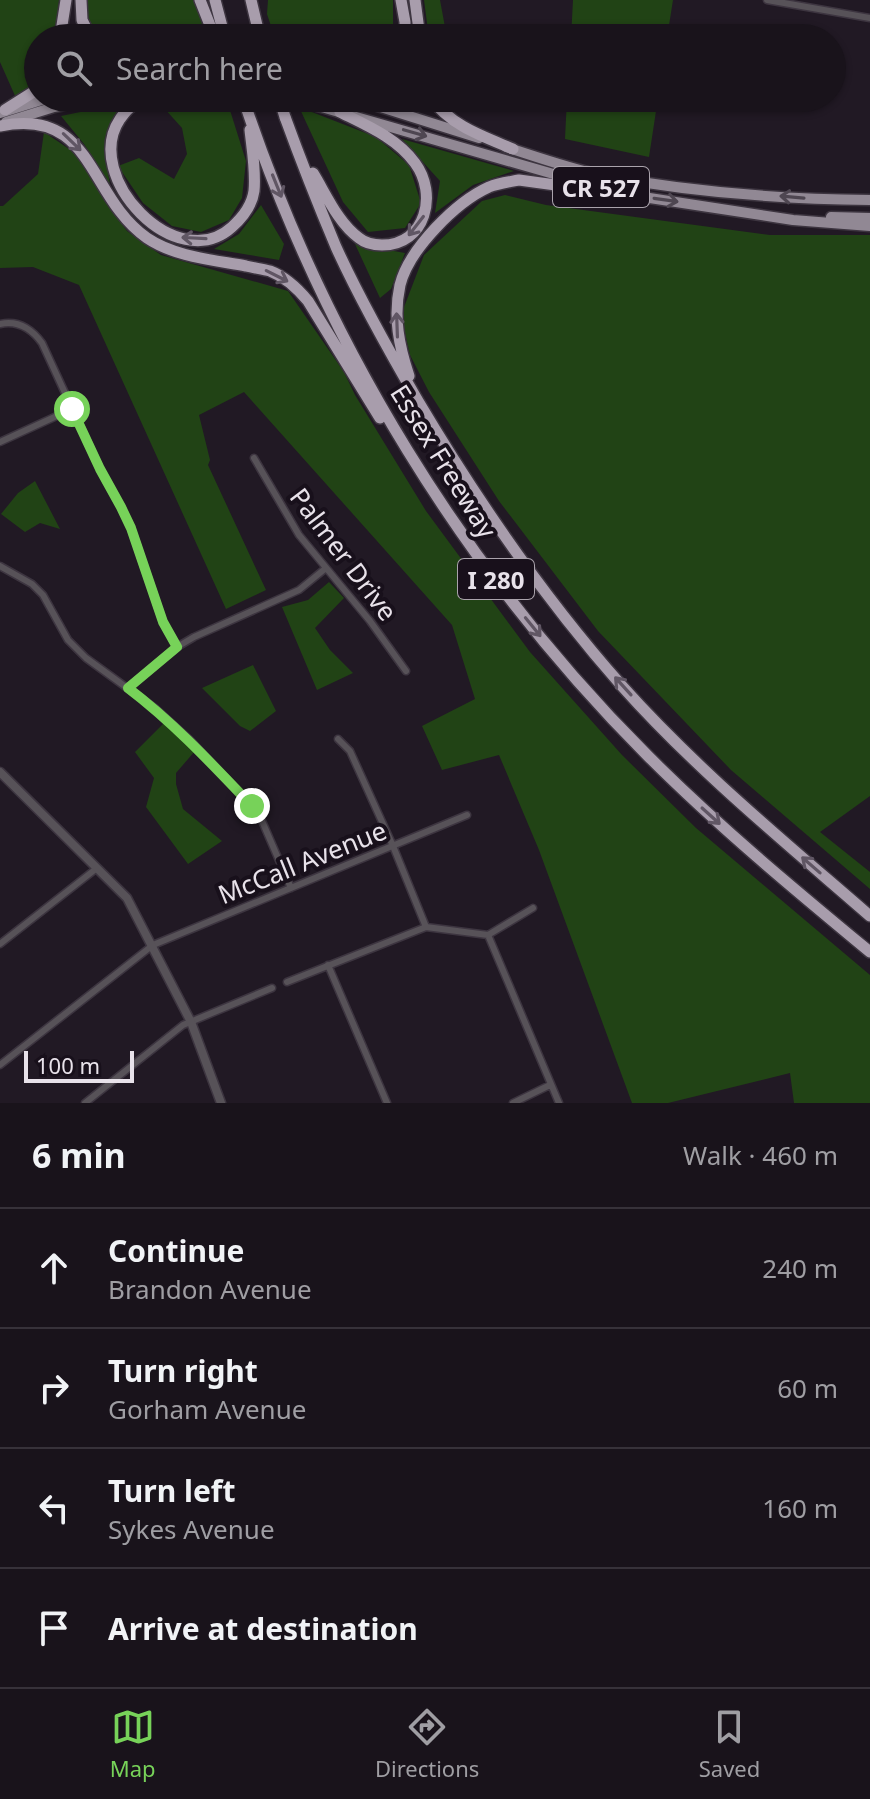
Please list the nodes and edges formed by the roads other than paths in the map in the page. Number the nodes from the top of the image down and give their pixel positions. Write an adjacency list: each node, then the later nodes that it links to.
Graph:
1 (66, 0): 11 (highway)
2 (81, 0): 12 (highway)
3 (200, 0): 13 (highway)
4 (215, 0): 14 (highway)
5 (251, 0): 15 (highway)
6 (260, 0): 16 (highway)
7 (401, 0): 17 (highway)
8 (415, 0): 18 (highway)
9 (767, 0): 10 (street)
10 (870, 18)
11 (62, 24)
12 (84, 24)
13 (209, 24)
14 (221, 24)
15 (258, 24)
16 (261, 24)
17 (405, 24)
18 (418, 24)
19 (24, 98): 21 (highway)
20 (24, 105): 21 (main road)
21 (3, 111)
22 (39, 112): 29 (main road)
23 (126, 112): 28 (highway, one-way to 23)
24 (283, 112): 30 (highway, Essex Freeway / I 280, bridge)
25 (340, 112): 30 (highway, one-way to 30); 32 (main road, CR 527, one-way to 32)
26 (396, 112): 31 (main road, CR 527)
27 (442, 112): 31 (highway)
28 (248, 113): 42 (highway, Essex Freeway / I 280, one-way to 42)
29 (0, 125): 42 (highway, one-way to 42)
30 (293, 138): 40 (highway, Essex Freeway / I 280)
31 (513, 149): 33 (main road, CR 527, one-way to 31)
32 (636, 196): 34 (main road, CR 527, one-way to 34); 40 (highway, one-way to 32)
33 (870, 200)
34 (753, 214): 35 (main road); 36 (main road, CR 527)
35 (870, 218)
36 (870, 226)
37 (0, 324): 38 (street)
38 (72, 409): 39 (street); 46 (street)
39 (0, 442)
40 (446, 448): 56 (highway, Essex Freeway / I 280, one-way to 40)
41 (254, 458): 44 (street, Palmer Drive)
42 (432, 489): 61 (highway, Essex Freeway / I 280, one-way to 61)
43 (2, 567): 45 (street); 48 (street)
44 (326, 568): 46 (street); 47 (street, Palmer Drive)
45 (0, 578)
46 (177, 647): 48 (street)
47 (406, 671)
48 (128, 688): 54 (street)
49 (338, 739): 52 (street)
50 (0, 772): 53 (street)
51 (467, 815): 52 (street, McCall Avenue)
52 (393, 846): 54 (street, McCall Avenue); 57 (street)
53 (97, 868): 59 (street); 60 (street)
54 (291, 888): 60 (street, McCall Avenue)
55 (533, 908): 58 (street)
56 (870, 916)
57 (426, 927): 58 (street); 62 (street)
58 (488, 935): 67 (street)
59 (0, 944)
60 (153, 945): 65 (street); 66 (street, McCall Avenue)
61 (870, 952)
62 (328, 965): 63 (street); 70 (street)
63 (287, 982)
64 (272, 988): 65 (street)
65 (191, 1022): 68 (street); 69 (street)
66 (0, 1065)
67 (550, 1085): 71 (street); 72 (street)
68 (85, 1103)
69 (221, 1103)
70 (387, 1103)
71 (513, 1103)
72 (559, 1103)

